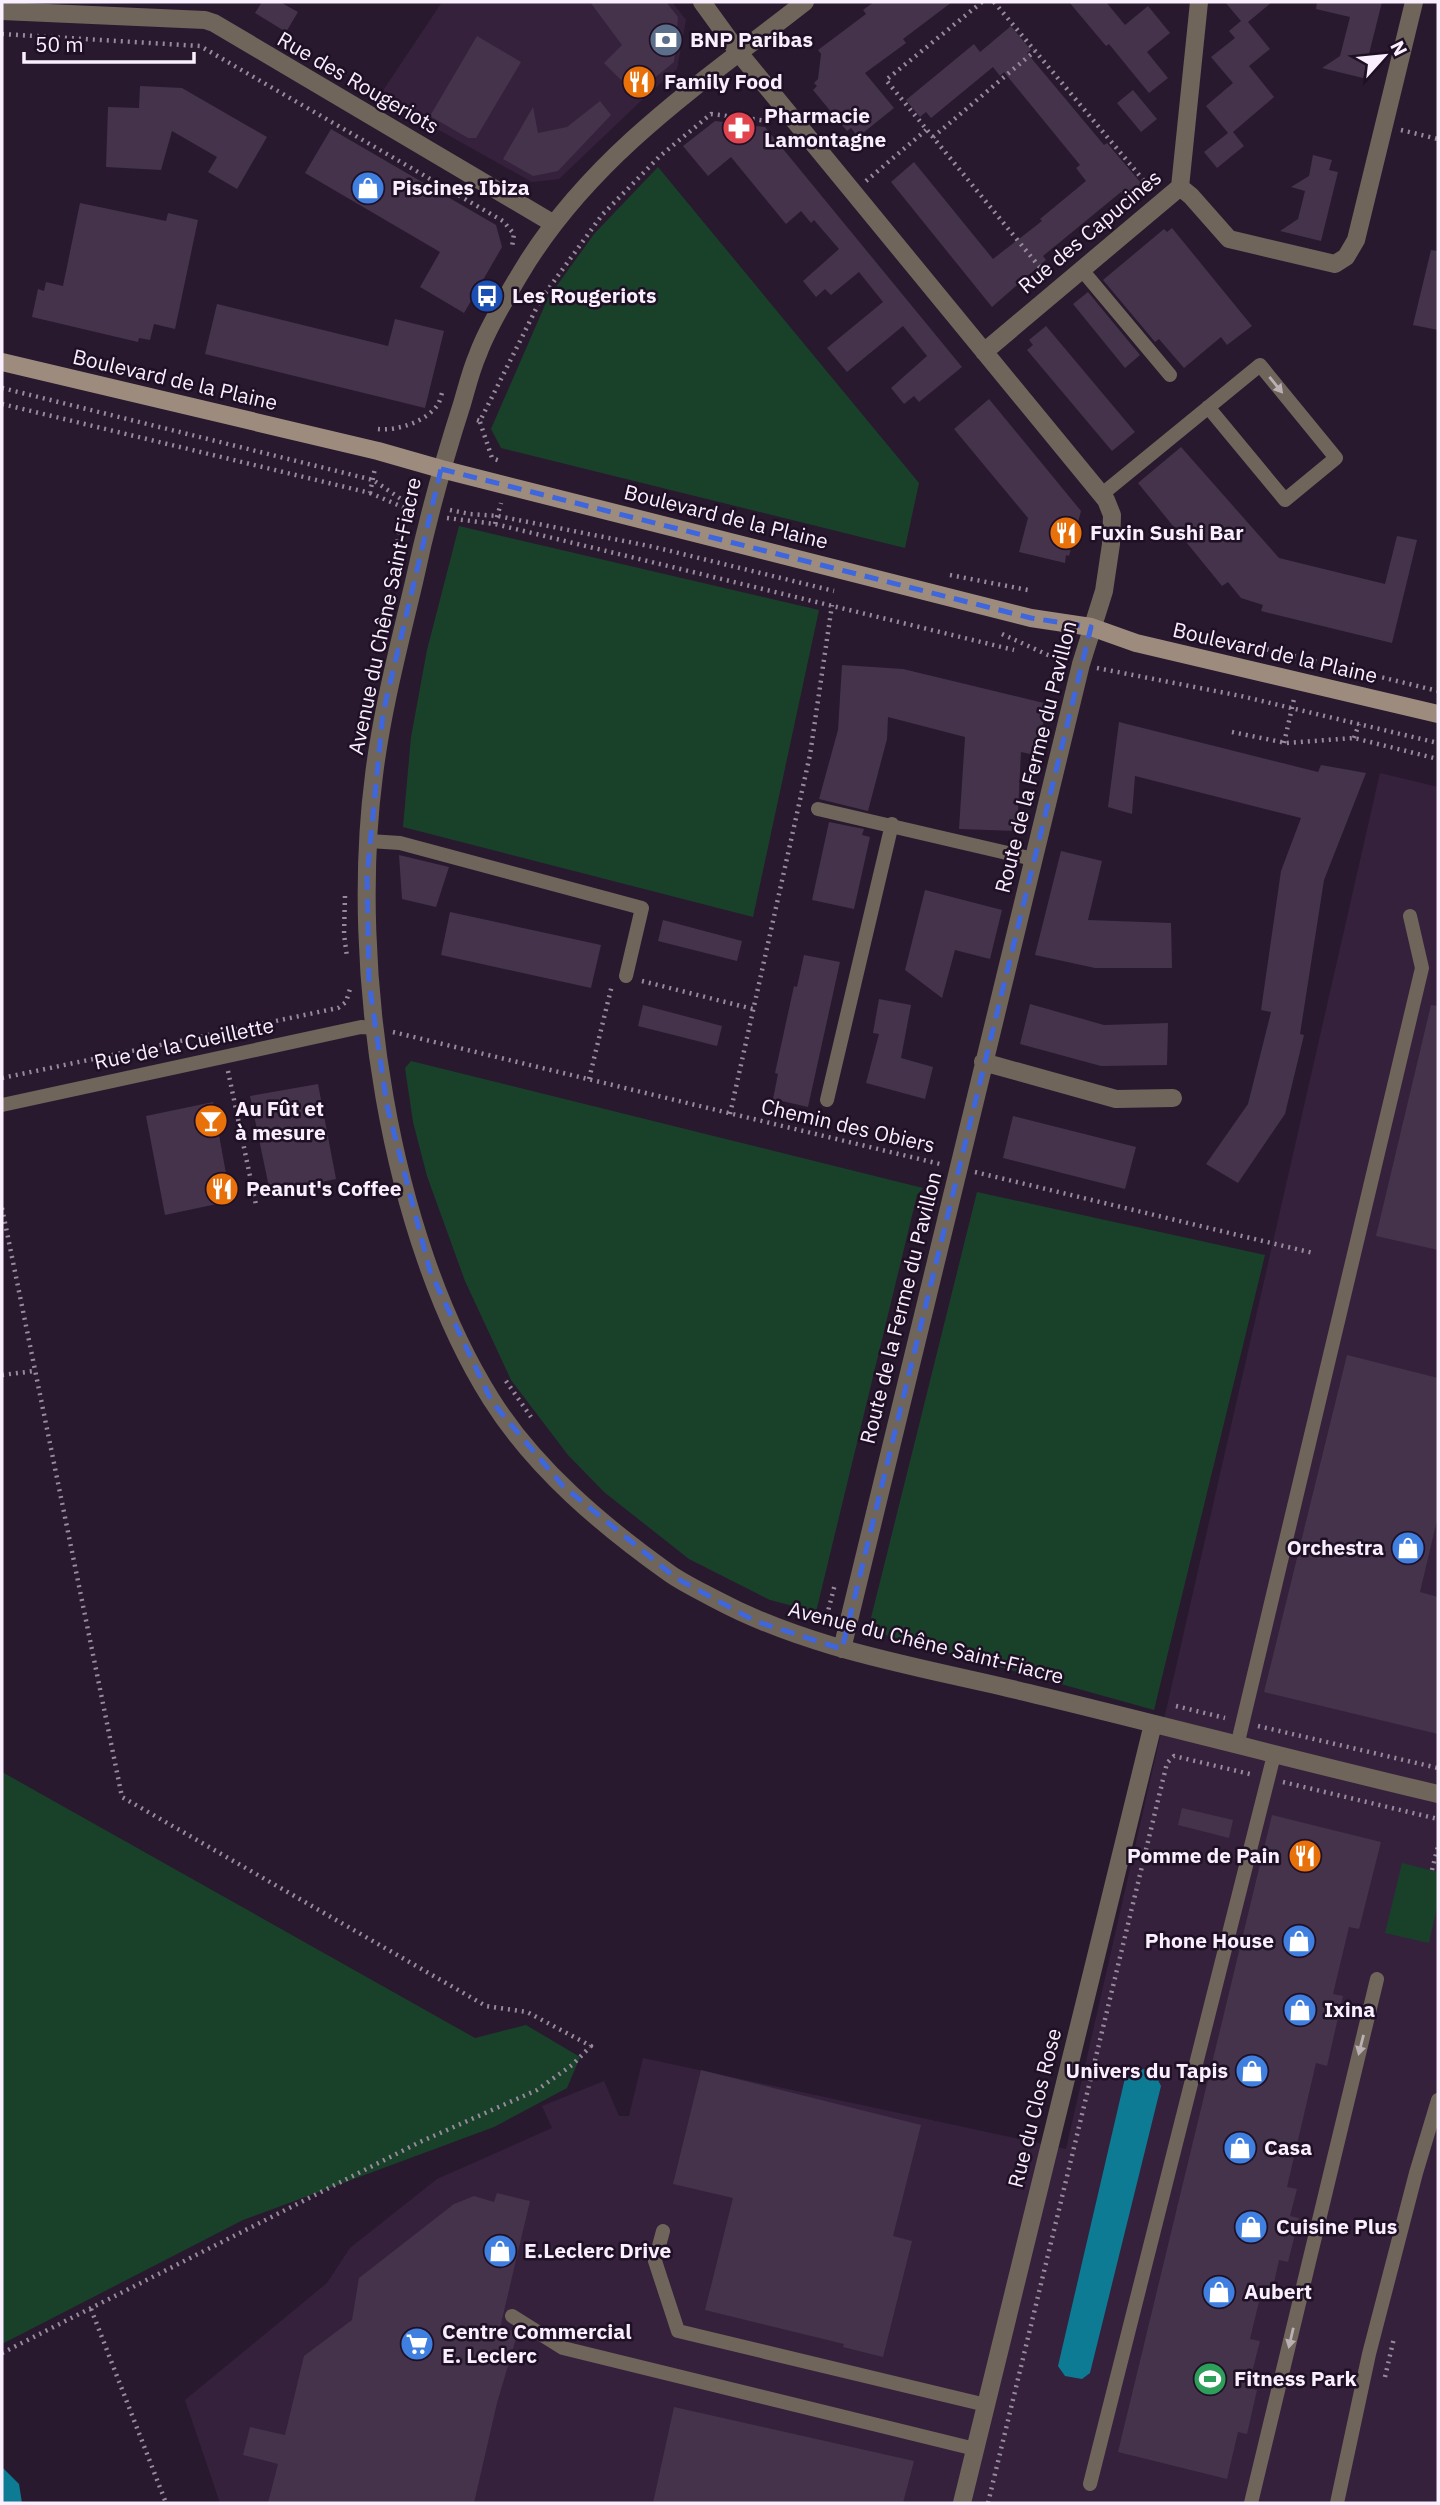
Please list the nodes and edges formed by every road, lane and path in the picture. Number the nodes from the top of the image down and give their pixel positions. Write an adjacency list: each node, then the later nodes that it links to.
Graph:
1 (702, 2): 11 (street, Route de la Ferme du Pavillon)
2 (805, 2): 11 (street, Avenue du Chêne Saint-Fiacre)
3 (982, 2): 13 (path)
4 (994, 2): 10 (path)
5 (1199, 2): 17 (street, Rue des Capucines)
6 (1414, 2): 12 (street)
7 (2, 11): 8 (street, Rue des Rougeriots)
8 (205, 11): 20 (street, Rue des Rougeriots)
9 (2, 34): 21 (path)
10 (1035, 51): 15 (path); 19 (path)
11 (739, 53): 18 (street, Route de la Ferme du Pavillon); 20 (street, Avenue du Chêne Saint-Fiacre)
12 (1384, 125): 16 (path); 17 (street)
13 (926, 130): 15 (path); 18 (path)
14 (777, 132): 33 (path)
15 (933, 137): 23 (path)
16 (1438, 139)
17 (1180, 187): 19 (street, Rue des Capucines)
18 (853, 192): 24 (street, Route de la Ferme du Pavillon)
19 (1162, 202): 22 (street, Rue des Capucines)
20 (554, 224): 32 (street, Avenue du Chêne Saint-Fiacre)
21 (511, 251)
22 (1082, 270): 23 (street, Rue des Capucines); 26 (lane)
23 (1058, 290): 24 (street, Rue des Capucines)
24 (984, 352): 39 (street, Route de la Ferme du Pavillon)
25 (2, 362): 35 (main road, Boulevard de la Plaine)
26 (1170, 375)
27 (447, 380): 30 (path)
28 (2, 388): 38 (path)
29 (2, 404): 38 (path)
30 (437, 406): 32 (path); 34 (path)
31 (1208, 407): 31 (lane, one-way to 31); 39 (lane)
32 (459, 413): 33 (path); 37 (street, Avenue du Chêne Saint-Fiacre)
33 (480, 421): 36 (path)
34 (383, 430)
35 (378, 451): 37 (main road, Boulevard de la Plaine); 38 (path)
36 (510, 465)
37 (441, 469): 40 (street, Avenue du Chêne Saint-Fiacre); 48 (main road, Boulevard de la Plaine)
38 (373, 480): 40 (path)
39 (1101, 495): 48 (street, Route de la Ferme du Pavillon)
40 (431, 506): 45 (path); 67 (street, Avenue du Chêne Saint-Fiacre)
41 (404, 508): 47 (path)
42 (495, 524): 46 (path)
43 (949, 575): 44 (path)
44 (1028, 590)
45 (840, 593)
46 (832, 606): 51 (path); 74 (path)
47 (383, 617)
48 (1091, 628): 52 (street, Route de la Ferme du Pavillon); 57 (main road, Boulevard de la Plaine)
49 (998, 632): 52 (path)
50 (1253, 646): 53 (path)
51 (1014, 650)
52 (1081, 664): 55 (path); 68 (street, Route de la Ferme du Pavillon)
53 (1438, 691)
54 (1307, 699): 55 (path)
55 (1292, 708): 58 (path); 62 (path)
56 (1353, 710): 58 (path)
57 (1438, 714)
58 (1351, 722): 59 (path)
59 (1359, 724): 61 (path); 63 (path)
60 (1233, 732): 62 (path)
61 (1354, 738): 62 (path); 64 (path)
62 (1284, 743)
63 (1438, 743)
64 (1438, 759)
65 (818, 809): 66 (lane)
66 (892, 824): 68 (lane); 83 (lane)
67 (369, 842): 72 (lane); 75 (street, Avenue du Chêne Saint-Fiacre)
68 (1034, 859): 79 (street, Route de la Ferme du Pavillon)
69 (345, 893): 71 (path)
70 (1410, 916): 98 (lane)
71 (347, 959)
72 (626, 976): 74 (path); 81 (path)
73 (351, 985): 80 (path)
74 (753, 1009): 85 (path)
75 (376, 1028): 76 (path, Chemin des Obiers); 78 (lane, Rue de la Cueillette); 96 (street, Avenue du Chêne Saint-Fiacre)
76 (397, 1033): 77 (path); 81 (path, Chemin des Obiers)
77 (397, 1044)
78 (225, 1057): 84 (lane, Rue de la Cueillette); 87 (path)
79 (983, 1062): 82 (street); 86 (street, Route de la Ferme du Pavillon)
80 (2, 1078)
81 (589, 1080): 85 (path, Chemin des Obiers)
82 (1173, 1098)
83 (827, 1100)
84 (2, 1105)
85 (730, 1114): 86 (path, Chemin des Obiers)
86 (958, 1168): 89 (path, Chemin des Obiers); 95 (street, Route de la Ferme du Pavillon)
87 (256, 1205)
88 (2, 1208): 90 (path)
89 (1313, 1253)
90 (34, 1371): 91 (path); 111 (path)
91 (2, 1375)
92 (503, 1377): 93 (path)
93 (537, 1426)
94 (814, 1620): 95 (path)
95 (846, 1629): 96 (street, Route de la Ferme du Pavillon)
96 (842, 1649): 99 (street, Avenue du Chêne Saint-Fiacre)
97 (1174, 1706): 98 (path)
98 (1242, 1722): 100 (lane); 102 (path)
99 (1153, 1724): 100 (street, Avenue du Chêne Saint-Fiacre); 114 (street, Rue du Clos Rose)
100 (1237, 1746): 101 (street, Avenue du Chêne Saint-Fiacre)
101 (1274, 1755): 103 (lane); 104 (street, Avenue du Chêne Saint-Fiacre)
102 (1438, 1768)
103 (1267, 1778): 105 (path); 116 (lane); 119 (path)
104 (1438, 1794)
105 (1438, 1819)
106 (1438, 1846): 107 (path)
107 (1432, 1870)
108 (1377, 1979): 120 (lane, one-way to 120)
109 (1438, 2101): 121 (lane)
110 (663, 2231): 114 (lane)
111 (91, 2309): 113 (path); 117 (path)
112 (512, 2316): 115 (lane)
113 (2, 2353)
114 (986, 2405): 115 (street, Rue du Clos Rose)
115 (975, 2449): 118 (street, Rue du Clos Rose)
116 (1090, 2483)
117 (166, 2503)
118 (962, 2503)
119 (988, 2503)
120 (1251, 2503)
121 (1337, 2503)

